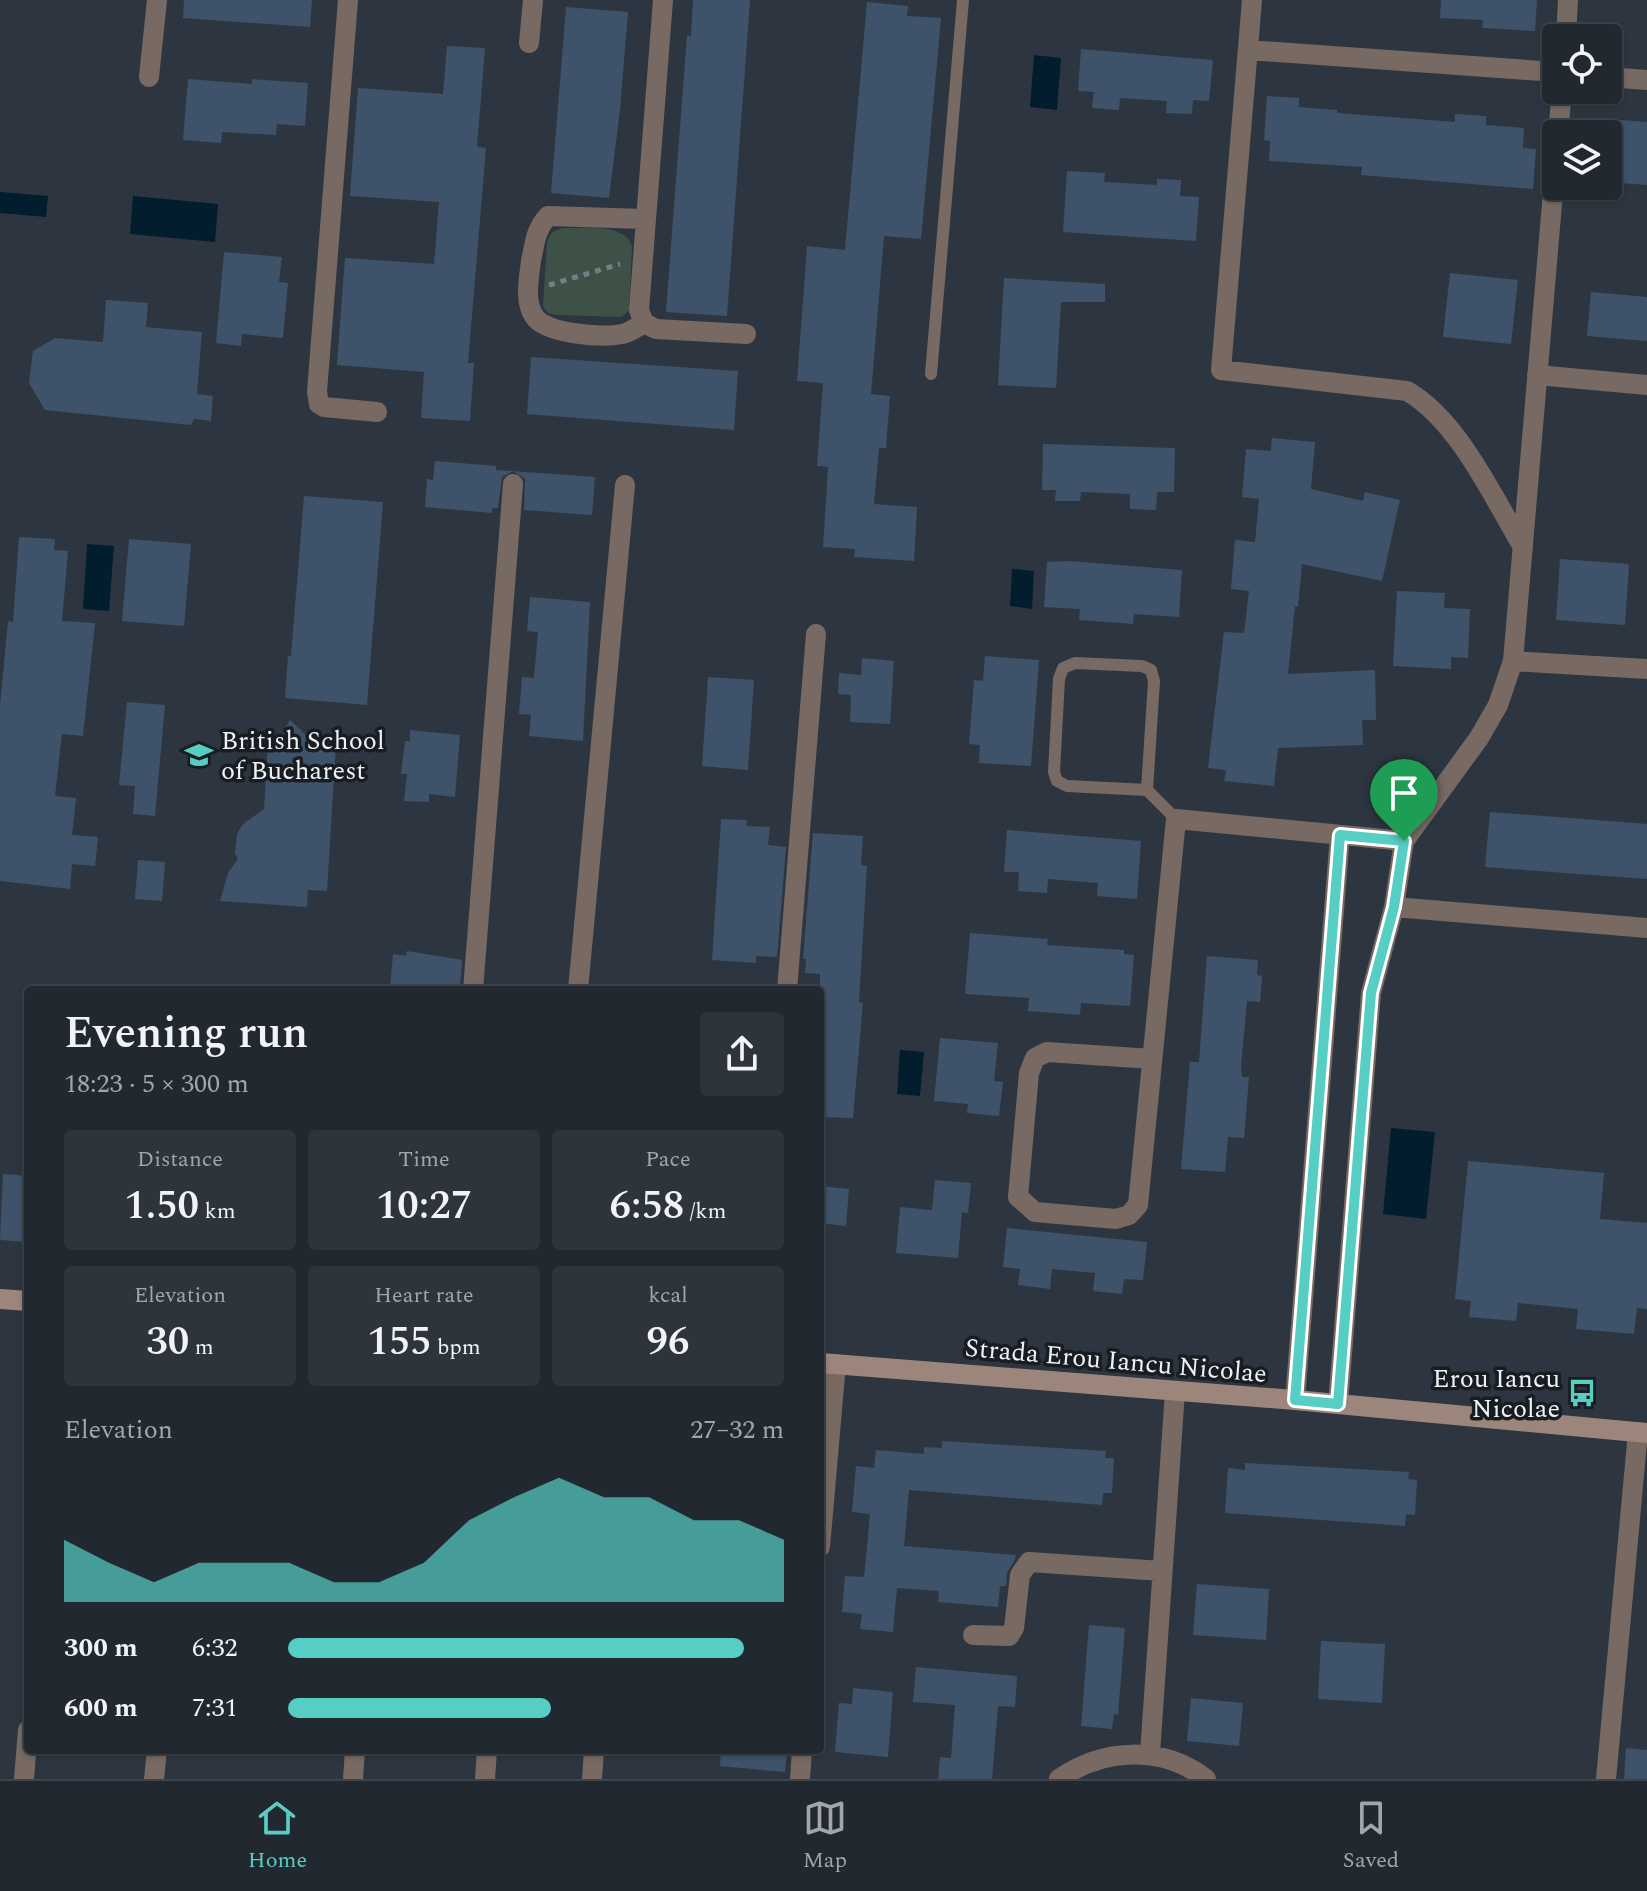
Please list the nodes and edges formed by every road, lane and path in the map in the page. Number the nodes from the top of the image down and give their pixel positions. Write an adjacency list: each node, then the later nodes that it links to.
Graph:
1 (157, 0): 12 (street)
2 (348, 0): 24 (street)
3 (533, 0): 9 (street)
4 (663, 0): 16 (street)
5 (963, 0): 21 (lane)
6 (1252, 0): 10 (street)
7 (1568, 0): 8 (street)
8 (1567, 24)
9 (529, 43)
10 (1248, 50): 11 (street); 27 (street)
11 (1542, 71)
12 (149, 77)
13 (1622, 78): 14 (street)
14 (1647, 80)
15 (1552, 200): 22 (street)
16 (645, 219): 17 (street); 18 (street)
17 (643, 256): 18 (path); 19 (street)
18 (529, 291): 19 (street)
19 (644, 323): 20 (street)
20 (746, 334)
21 (931, 374)
22 (1537, 375): 23 (street); 27 (street)
23 (1647, 385)
24 (377, 412)
25 (513, 484): 37 (street)
26 (625, 485): 38 (street)
27 (1523, 547): 29 (street)
28 (816, 634): 39 (street)
29 (1513, 661): 30 (street); 34 (street)
30 (1647, 669)
31 (1147, 790): 31 (lane); 32 (lane)
32 (1176, 819): 33 (street); 40 (street)
33 (1340, 835): 34 (street); 45 (street)
34 (1404, 841): 35 (street)
35 (1394, 907): 36 (street); 46 (street)
36 (1647, 928)
37 (473, 986)
38 (578, 986)
39 (787, 986)
40 (1152, 1059): 40 (street)
41 (0, 1299): 42 (street)
42 (24, 1301)
43 (828, 1363): 44 (street, Strada Erou Iancu Nicolae); 48 (street)
44 (1175, 1391): 45 (street, Strada Erou Iancu Nicolae); 49 (street)
45 (1295, 1400): 46 (street, Strada Erou Iancu Nicolae)
46 (1338, 1404): 47 (street, Strada Erou Iancu Nicolae)
47 (1642, 1433): 66 (street)
48 (824, 1455)
49 (1162, 1571): 50 (street); 57 (street)
50 (973, 1635)
51 (26, 1754): 58 (street)
52 (157, 1754): 59 (street)
53 (355, 1754): 60 (street)
54 (487, 1754): 61 (street)
55 (594, 1754): 62 (street)
56 (802, 1754): 63 (street)
57 (1150, 1754): 64 (street); 65 (street)
58 (24, 1779)
59 (154, 1779)
60 (353, 1779)
61 (485, 1779)
62 (592, 1779)
63 (800, 1779)
64 (1059, 1779)
65 (1206, 1779)
66 (1606, 1779)

